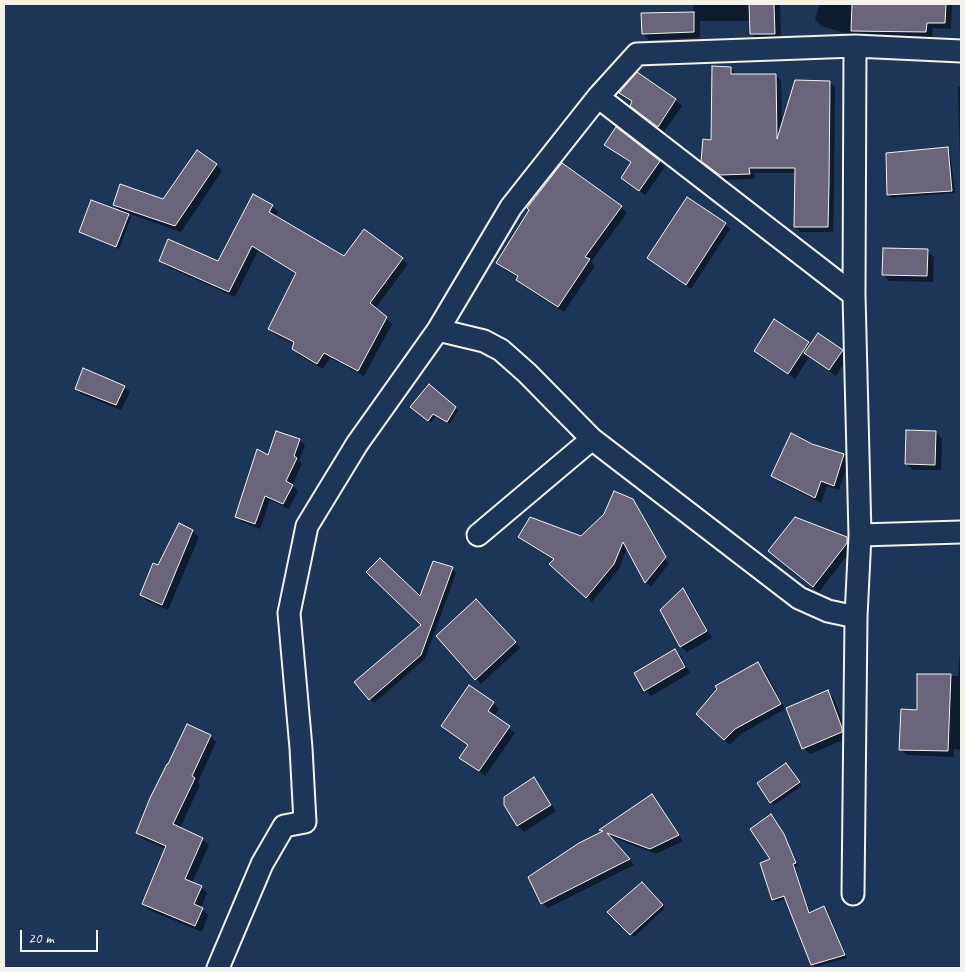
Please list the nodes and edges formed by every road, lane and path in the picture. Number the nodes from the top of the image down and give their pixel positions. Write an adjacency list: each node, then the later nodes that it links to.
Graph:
1 (855, 46): 2 (street); 3 (street); 4 (street)
2 (961, 51)
3 (598, 97): 4 (street); 5 (street)
4 (854, 295): 8 (street)
5 (438, 330): 6 (street); 12 (street)
6 (592, 439): 9 (street); 10 (street)
7 (961, 532): 8 (street)
8 (860, 534): 10 (street)
9 (478, 535)
10 (856, 617): 11 (street)
11 (853, 894)
12 (218, 968)

